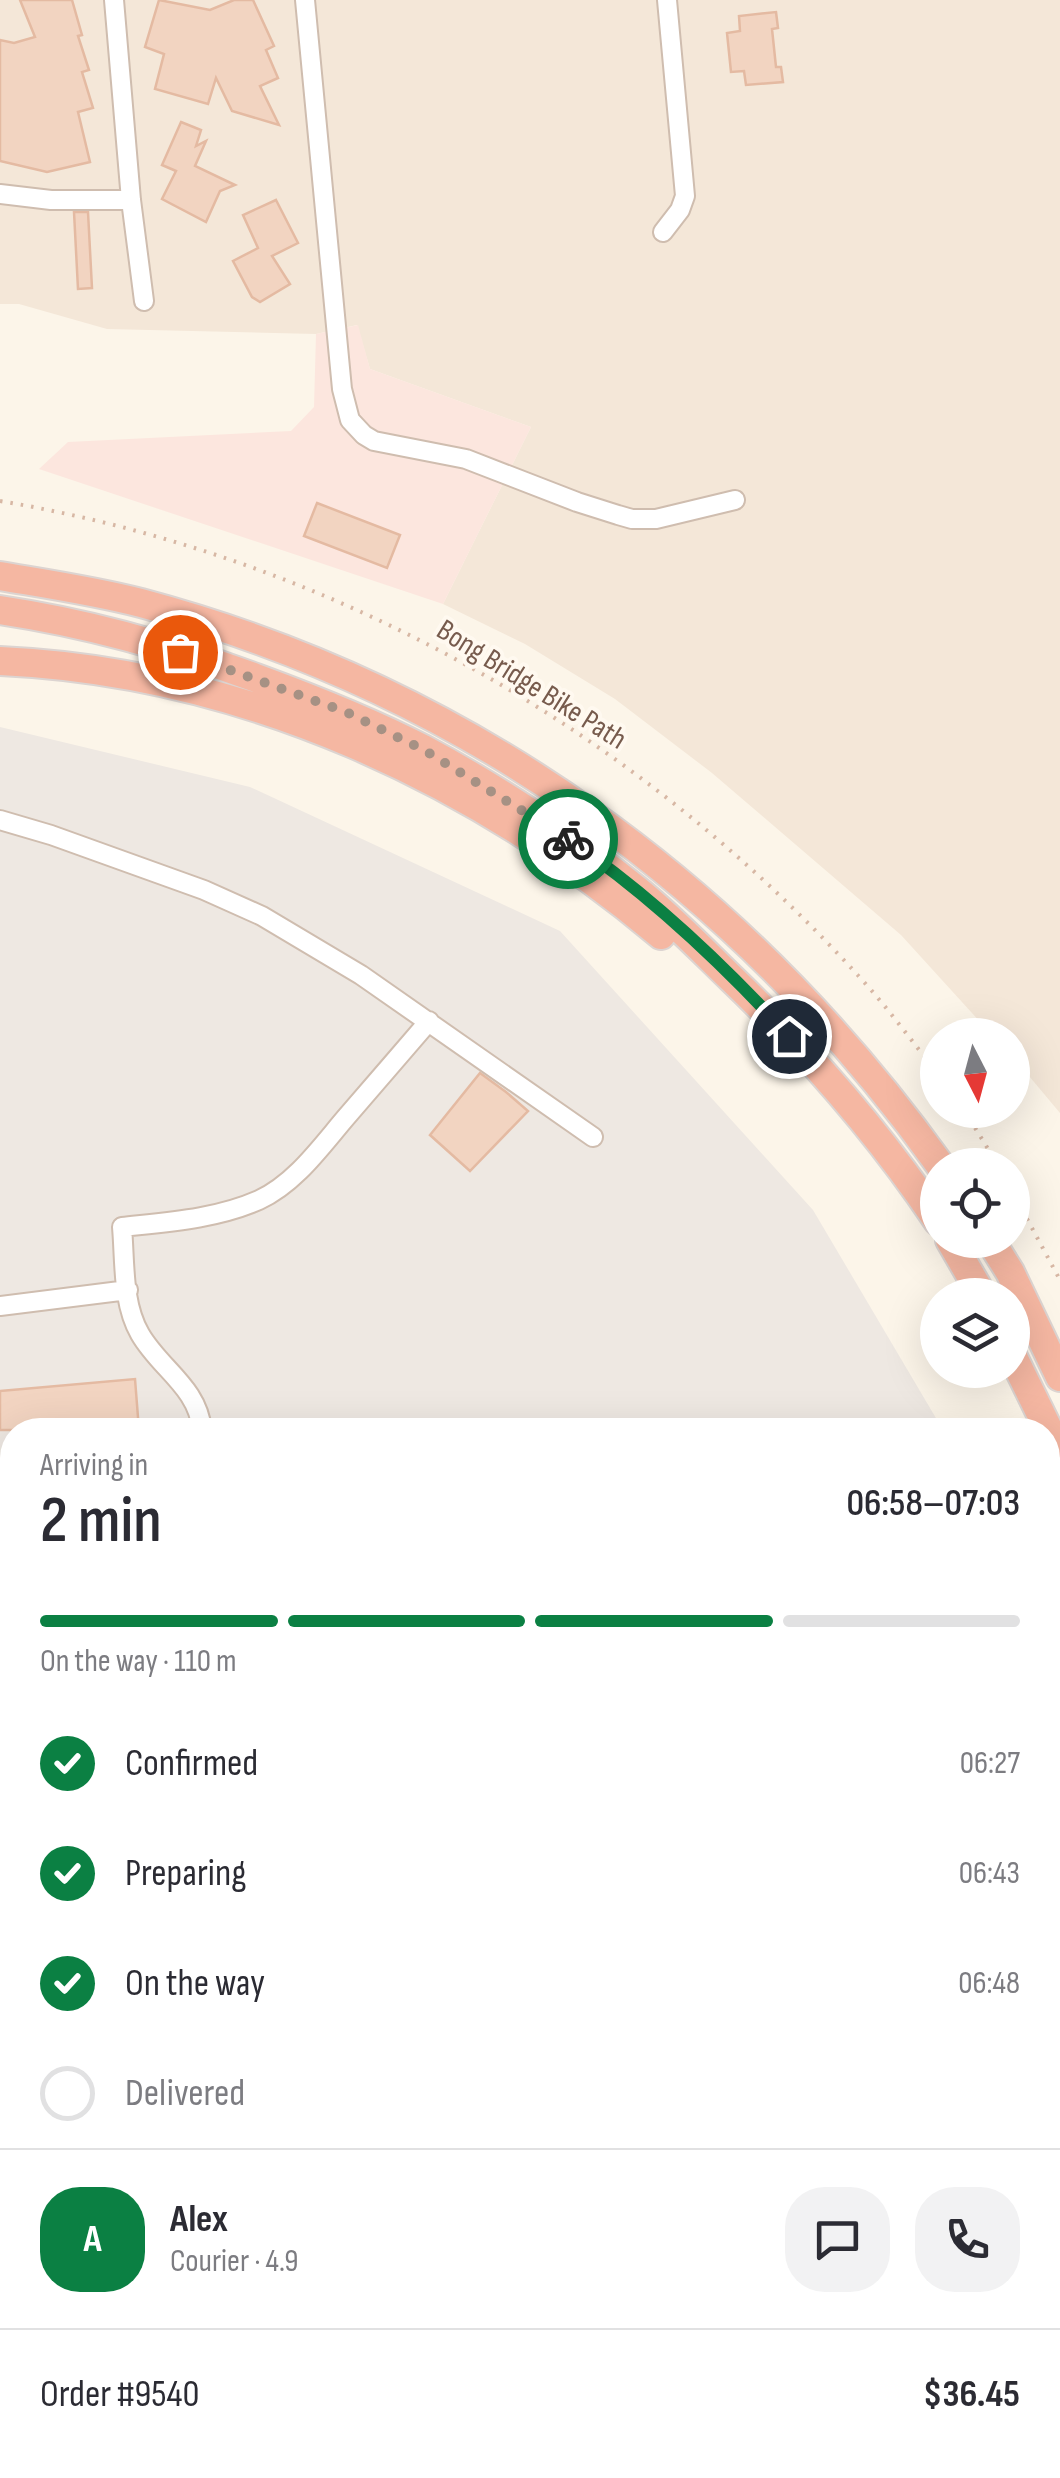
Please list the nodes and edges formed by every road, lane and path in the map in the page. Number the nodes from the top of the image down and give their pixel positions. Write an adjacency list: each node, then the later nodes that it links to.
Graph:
1 (114, 0): 5 (street)
2 (306, 0): 8 (street)
3 (666, 0): 6 (street)
4 (0, 194): 5 (street)
5 (131, 200): 7 (street)
6 (664, 232)
7 (144, 301)
8 (736, 500)
9 (0, 501): 16 (path, Bong Bridge Bike Path)
10 (0, 576): 18 (highway)
11 (0, 610): 14 (highway)
12 (0, 661): 14 (highway)
13 (0, 820): 15 (street)
14 (768, 1014): 19 (highway)
15 (429, 1021): 17 (street); 23 (street)
16 (920, 1052)
17 (593, 1137)
18 (928, 1148)
19 (920, 1196)
20 (1030, 1224): 22 (path)
21 (1001, 1258): 25 (highway)
22 (1060, 1280)
23 (128, 1290): 24 (street); 27 (street)
24 (0, 1306)
25 (1060, 1377)
26 (1028, 1388): 28 (highway)
27 (199, 1418)
28 (1043, 1418)

